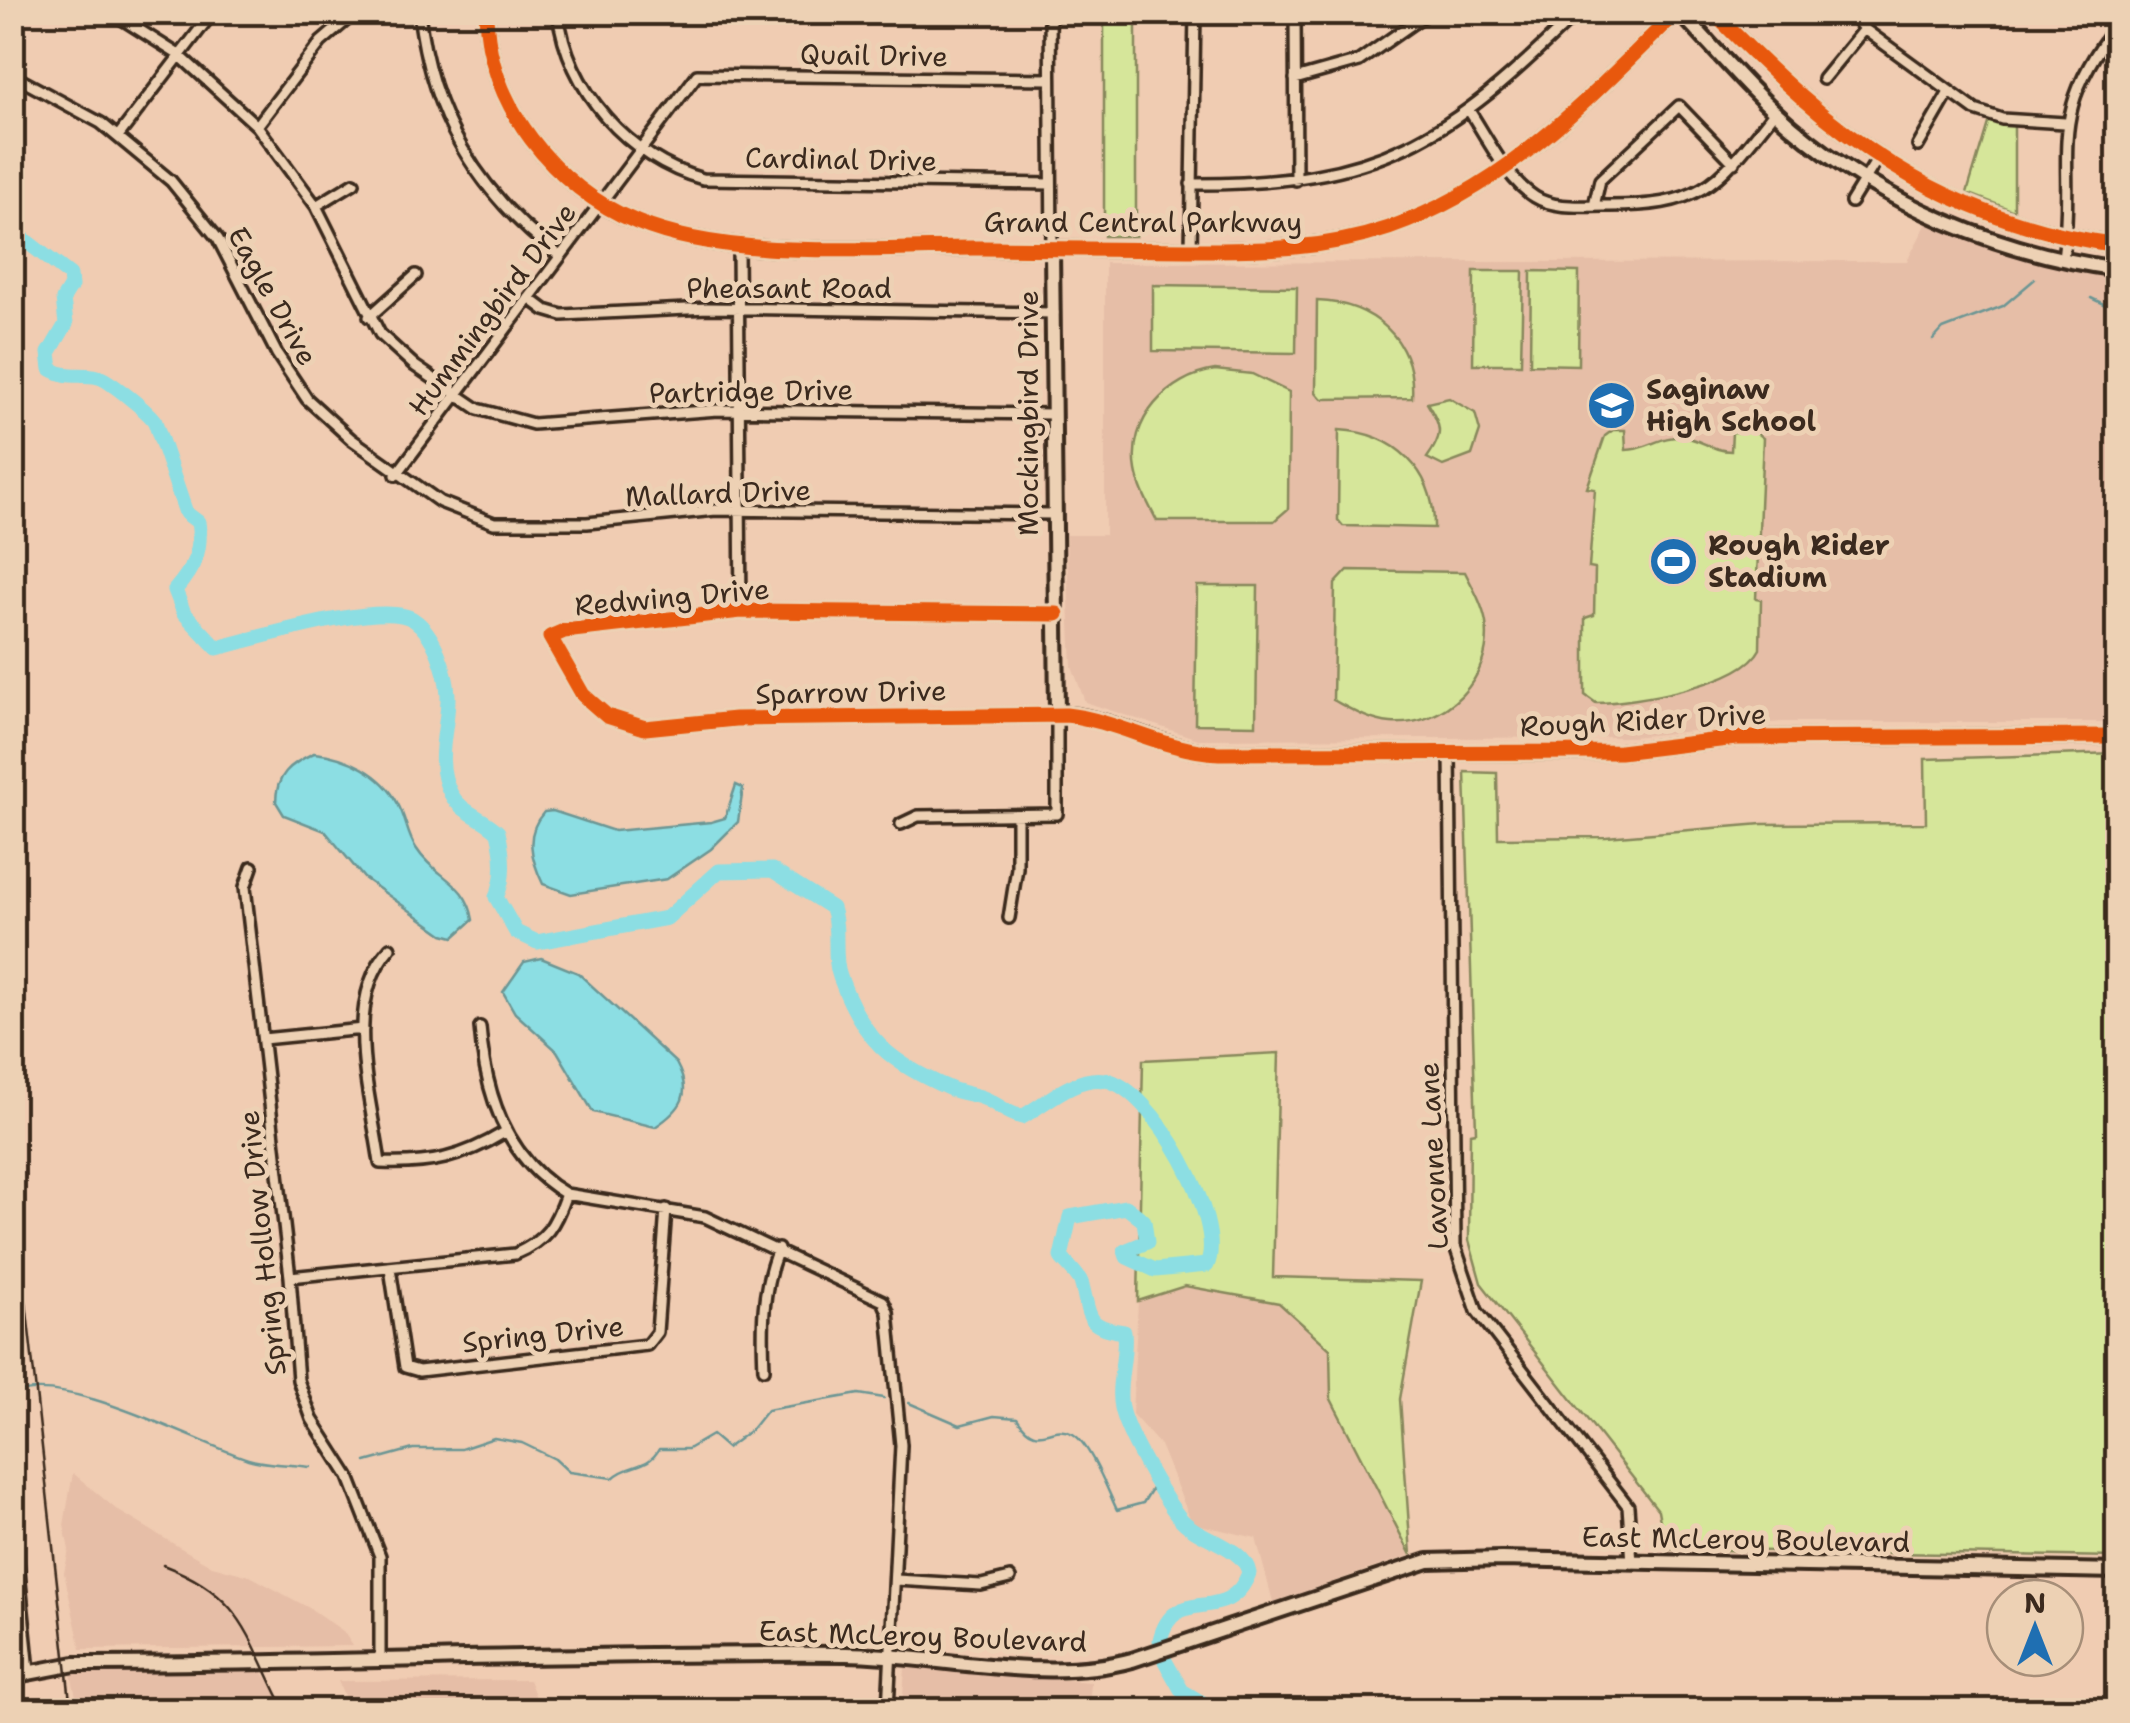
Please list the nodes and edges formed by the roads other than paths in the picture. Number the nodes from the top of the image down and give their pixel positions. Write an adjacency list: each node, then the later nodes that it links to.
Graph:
1 (14, 12): 18 (street)
2 (110, 12): 19 (street, Partridge Drive)
3 (213, 12): 19 (street)
4 (356, 12): 29 (street)
5 (419, 12): 50 (street)
6 (486, 12): 42 (main road, Grand Central Parkway)
7 (558, 12): 32 (street)
8 (1050, 12): 22 (street, Mockingbird Drive)
9 (1195, 12): 40 (street)
10 (1295, 12): 23 (street)
11 (1429, 12): 23 (street)
12 (1578, 12): 27 (street)
13 (1679, 12): 26 (main road); 35 (main road, Grand Central Parkway)
14 (1713, 12): 33 (main road)
15 (1851, 12): 17 (street)
16 (2118, 23): 28 (street)
17 (1864, 29): 24 (street); 25 (street)
18 (12, 41)
19 (179, 55): 29 (street, Partridge Drive); 30 (street)
20 (12, 75): 30 (street, Eagle Drive)
21 (698, 75): 22 (street, Quail Drive); 32 (street, Hummingbird Drive)
22 (1050, 79): 39 (street, Mockingbird Drive)
23 (1295, 79): 36 (street)
24 (1823, 79)
25 (1948, 94): 28 (street); 31 (street)
26 (1775, 111): 34 (street); 37 (main road)
27 (1470, 112): 35 (street); 36 (street)
28 (2065, 122): 45 (street)
29 (257, 126): 43 (street, Partridge Drive)
30 (119, 135): 61 (street, Eagle Drive)
31 (1918, 146)
32 (639, 150): 39 (street, Cardinal Drive); 42 (street, Hummingbird Drive)
33 (1878, 158): 37 (street); 45 (main road)
34 (1734, 163): 44 (street); 44 (street)
35 (1508, 168): 44 (street); 49 (main road, Grand Central Parkway)
36 (1296, 180): 40 (street)
37 (1865, 180): 41 (street); 51 (main road)
38 (354, 183): 43 (street)
39 (1051, 184): 48 (street, Mockingbird Drive)
40 (1191, 184): 49 (street)
41 (1851, 202)
42 (599, 203): 47 (main road, Grand Central Parkway); 50 (street, Hummingbird Drive)
43 (316, 206): 57 (street, Partridge Drive)
44 (1594, 206)
45 (2066, 236): 46 (main road); 51 (street)
46 (2118, 245)
47 (738, 246): 48 (main road, Grand Central Parkway); 55 (street)
48 (1052, 249): 49 (main road, Grand Central Parkway); 56 (main road, Mockingbird Drive)
49 (1191, 250)
50 (560, 256): 54 (street, Hummingbird Drive)
51 (2063, 259): 52 (main road)
52 (2118, 269)
53 (416, 275): 57 (street)
54 (529, 298): 55 (street, Pheasant Road); 58 (street, Hummingbird Drive)
55 (737, 308): 56 (street, Pheasant Road); 59 (street)
56 (1054, 313): 60 (main road, Mockingbird Drive)
57 (369, 317): 58 (street, Partridge Drive)
58 (454, 396): 59 (street, Partridge Drive); 61 (street, Hummingbird Drive)
59 (742, 409): 60 (street, Partridge Drive); 62 (street)
60 (1054, 414): 63 (main road, Mockingbird Drive)
61 (396, 475): 62 (street, Mallard Drive)
62 (741, 510): 63 (street, Mallard Drive); 64 (street)
63 (1054, 514): 65 (main road, Mockingbird Drive)
64 (741, 611): 65 (street, Redwing Drive); 67 (street, Redwing Drive)
65 (1057, 614): 66 (main road, Mockingbird Drive)
66 (1057, 714): 67 (street, Sparrow Drive); 69 (main road, Rough Rider Drive); 70 (street, Mockingbird Drive)
67 (645, 728)
68 (2118, 736): 69 (main road, Rough Rider Drive)
69 (1450, 752): 86 (street, Lavonne Lane)
70 (1017, 815): 71 (street); 73 (street)
71 (901, 824)
72 (252, 867): 77 (street, Spring Hollow Drive)
73 (1010, 918)
74 (390, 948): 76 (street)
75 (480, 1028): 78 (street)
76 (363, 1029): 77 (street); 78 (street)
77 (263, 1039): 83 (street, Spring Hollow Drive)
78 (505, 1132): 79 (street)
79 (566, 1194): 80 (street); 82 (street)
80 (666, 1209): 81 (street); 82 (street, Spring Drive)
81 (778, 1249): 84 (street); 89 (street)
82 (390, 1268): 83 (street)
83 (290, 1277): 91 (street, Spring Hollow Drive)
84 (764, 1368)
85 (12, 1503): 92 (street)
86 (1632, 1563): 87 (main road, East McLeroy Boulevard); 90 (main road, East McLeroy Boulevard)
87 (2118, 1571)
88 (1010, 1578): 89 (street)
89 (896, 1580): 90 (street)
90 (892, 1655): 91 (main road, East McLeroy Boulevard); 94 (street)
91 (380, 1659): 92 (main road, East McLeroy Boulevard)
92 (30, 1671): 93 (main road, East McLeroy Boulevard)
93 (12, 1676)
94 (888, 1710)

